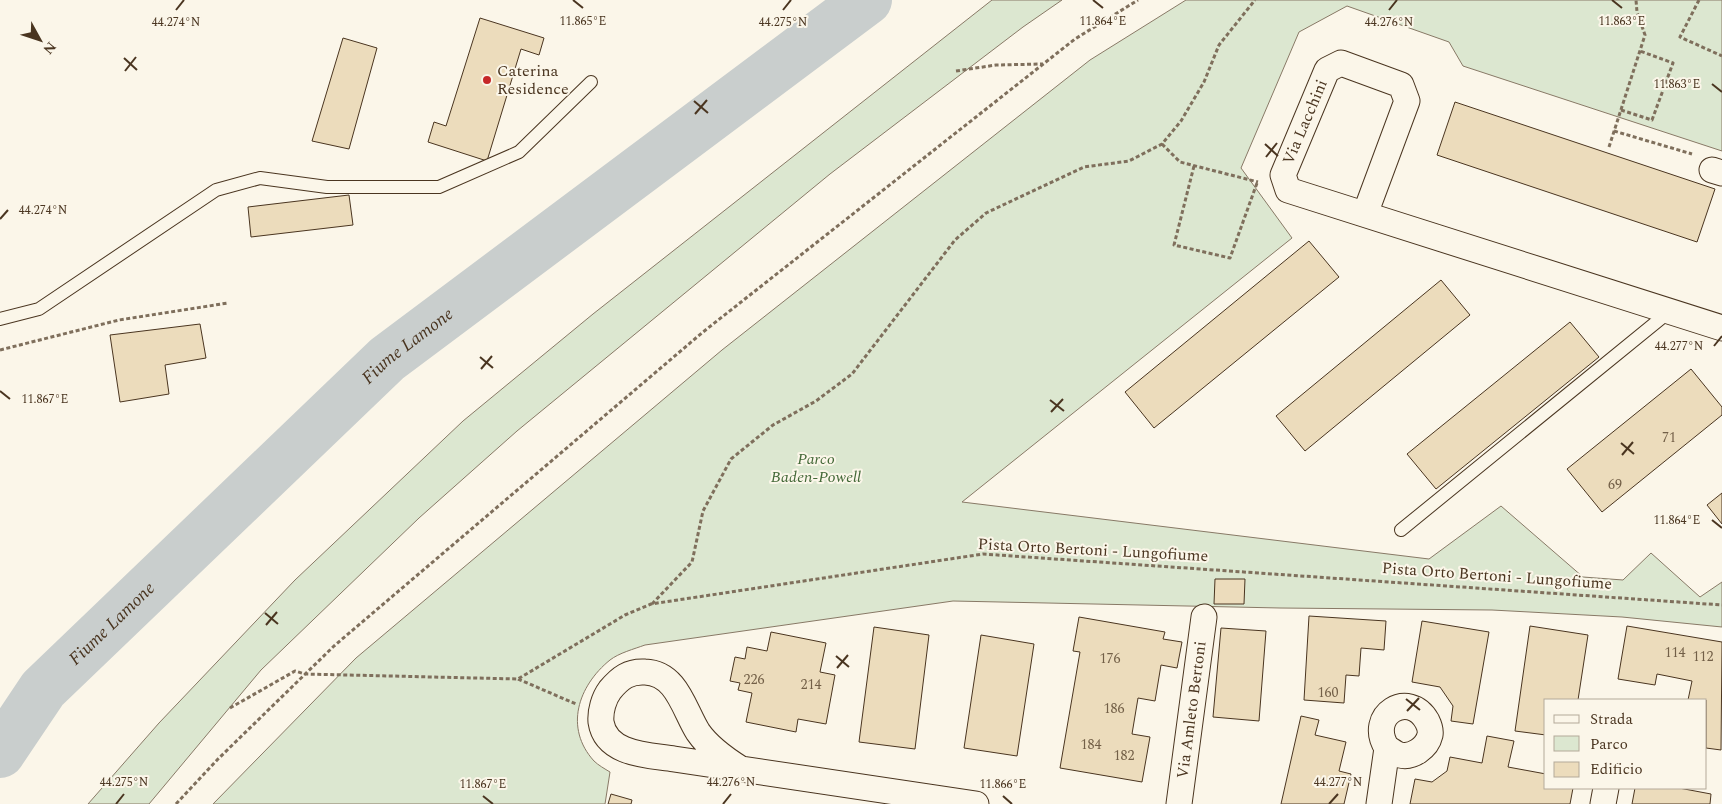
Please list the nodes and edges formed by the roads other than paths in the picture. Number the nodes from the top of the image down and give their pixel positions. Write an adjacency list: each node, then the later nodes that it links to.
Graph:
1 (591, 82): 4 (lane)
2 (1365, 214): 2 (street, Via Lacchini); 3 (street, Via Lacchini)
3 (1670, 311): 5 (street, Via Lacchini); 6 (lane)
4 (0, 319)
5 (1722, 328)
6 (1401, 530)
7 (1204, 617): 13 (street, Via Amleto Bertoni)
8 (1386, 748): 14 (street)
9 (741, 769): 9 (street); 11 (street)
10 (1606, 789): 15 (street)
11 (946, 802): 12 (street)
12 (976, 804)
13 (1180, 804)
14 (1378, 804)
15 (1602, 804)

